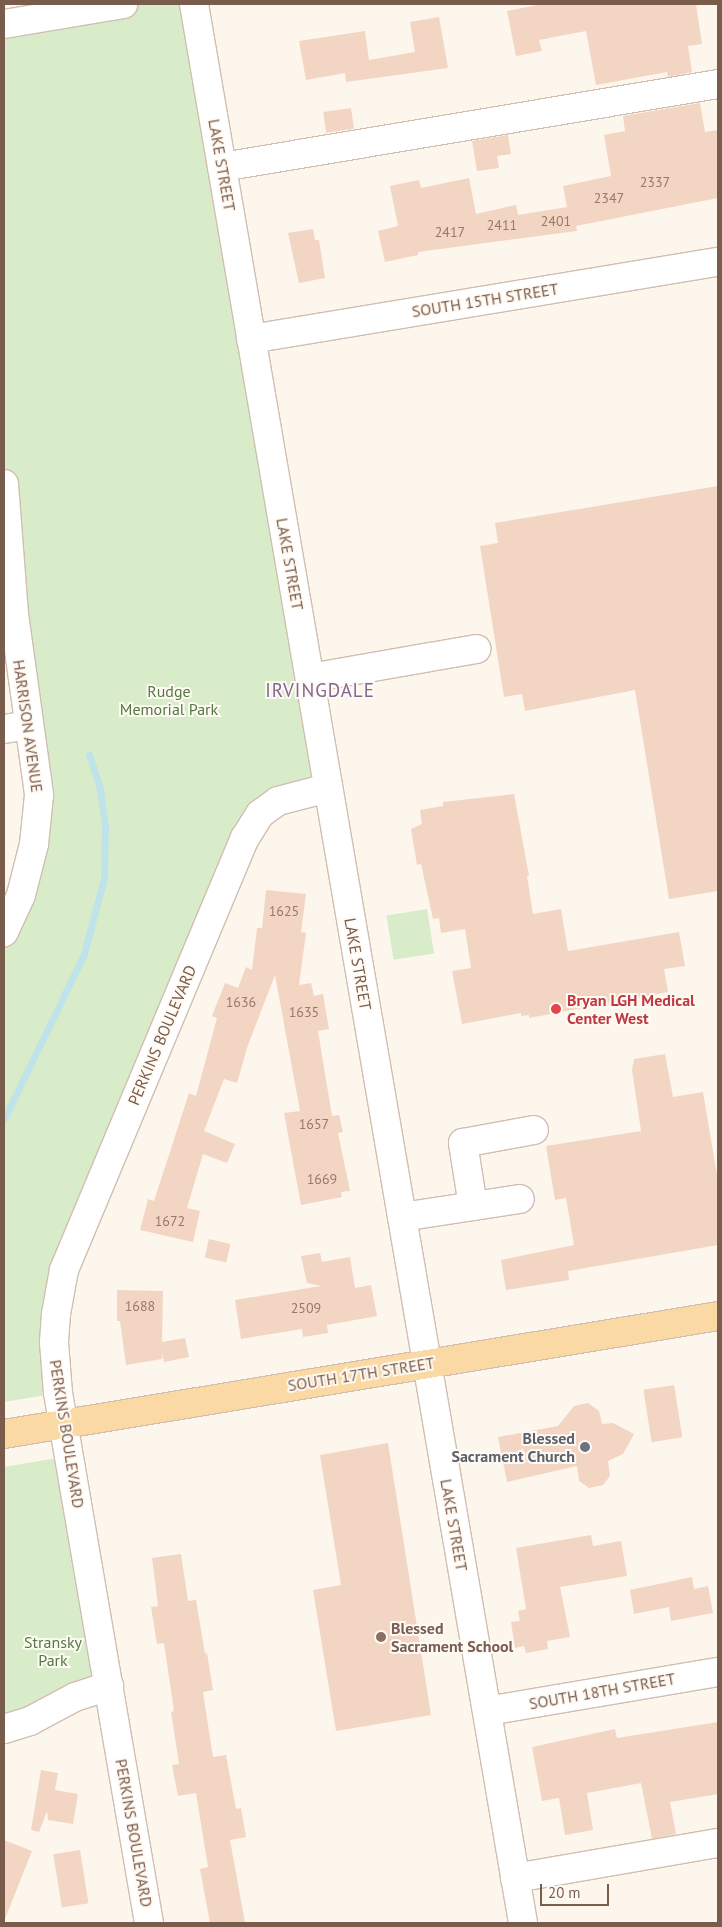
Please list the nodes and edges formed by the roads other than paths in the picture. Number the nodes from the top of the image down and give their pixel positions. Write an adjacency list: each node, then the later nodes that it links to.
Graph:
1 (123, 4): 3 (street)
2 (194, 4): 5 (street, LAKE STREET)
3 (4, 24)
4 (718, 84): 5 (street)
5 (222, 167): 7 (street, LAKE STREET)
6 (718, 262): 7 (street, SOUTH 15TH STREET)
7 (251, 339): 10 (street, LAKE STREET)
8 (4, 484): 11 (street, HARRISON AVENUE)
9 (476, 649): 10 (street)
10 (310, 678): 12 (street, LAKE STREET)
11 (16, 727): 13 (street, HARRISON AVENUE)
12 (328, 788): 17 (street, LAKE STREET); 20 (street, PERKINS BOULEVARD)
13 (4, 932)
14 (534, 1130): 16 (street)
15 (520, 1199): 16 (street)
16 (473, 1206): 17 (street)
17 (402, 1217): 19 (street, LAKE STREET)
18 (718, 1316): 19 (main road, SOUTH 17TH STREET)
19 (426, 1364): 20 (main road, SOUTH 17TH STREET); 24 (street, LAKE STREET)
20 (64, 1424): 21 (main road, SOUTH 17TH STREET); 23 (street, PERKINS BOULEVARD)
21 (4, 1434)
22 (718, 1672): 24 (street, SOUTH 18TH STREET)
23 (109, 1686): 25 (street); 28 (street, PERKINS BOULEVARD)
24 (487, 1711): 27 (street, LAKE STREET)
25 (4, 1729)
26 (718, 1843): 27 (street)
27 (515, 1878): 29 (street, LAKE STREET)
28 (149, 1923)
29 (523, 1923)

